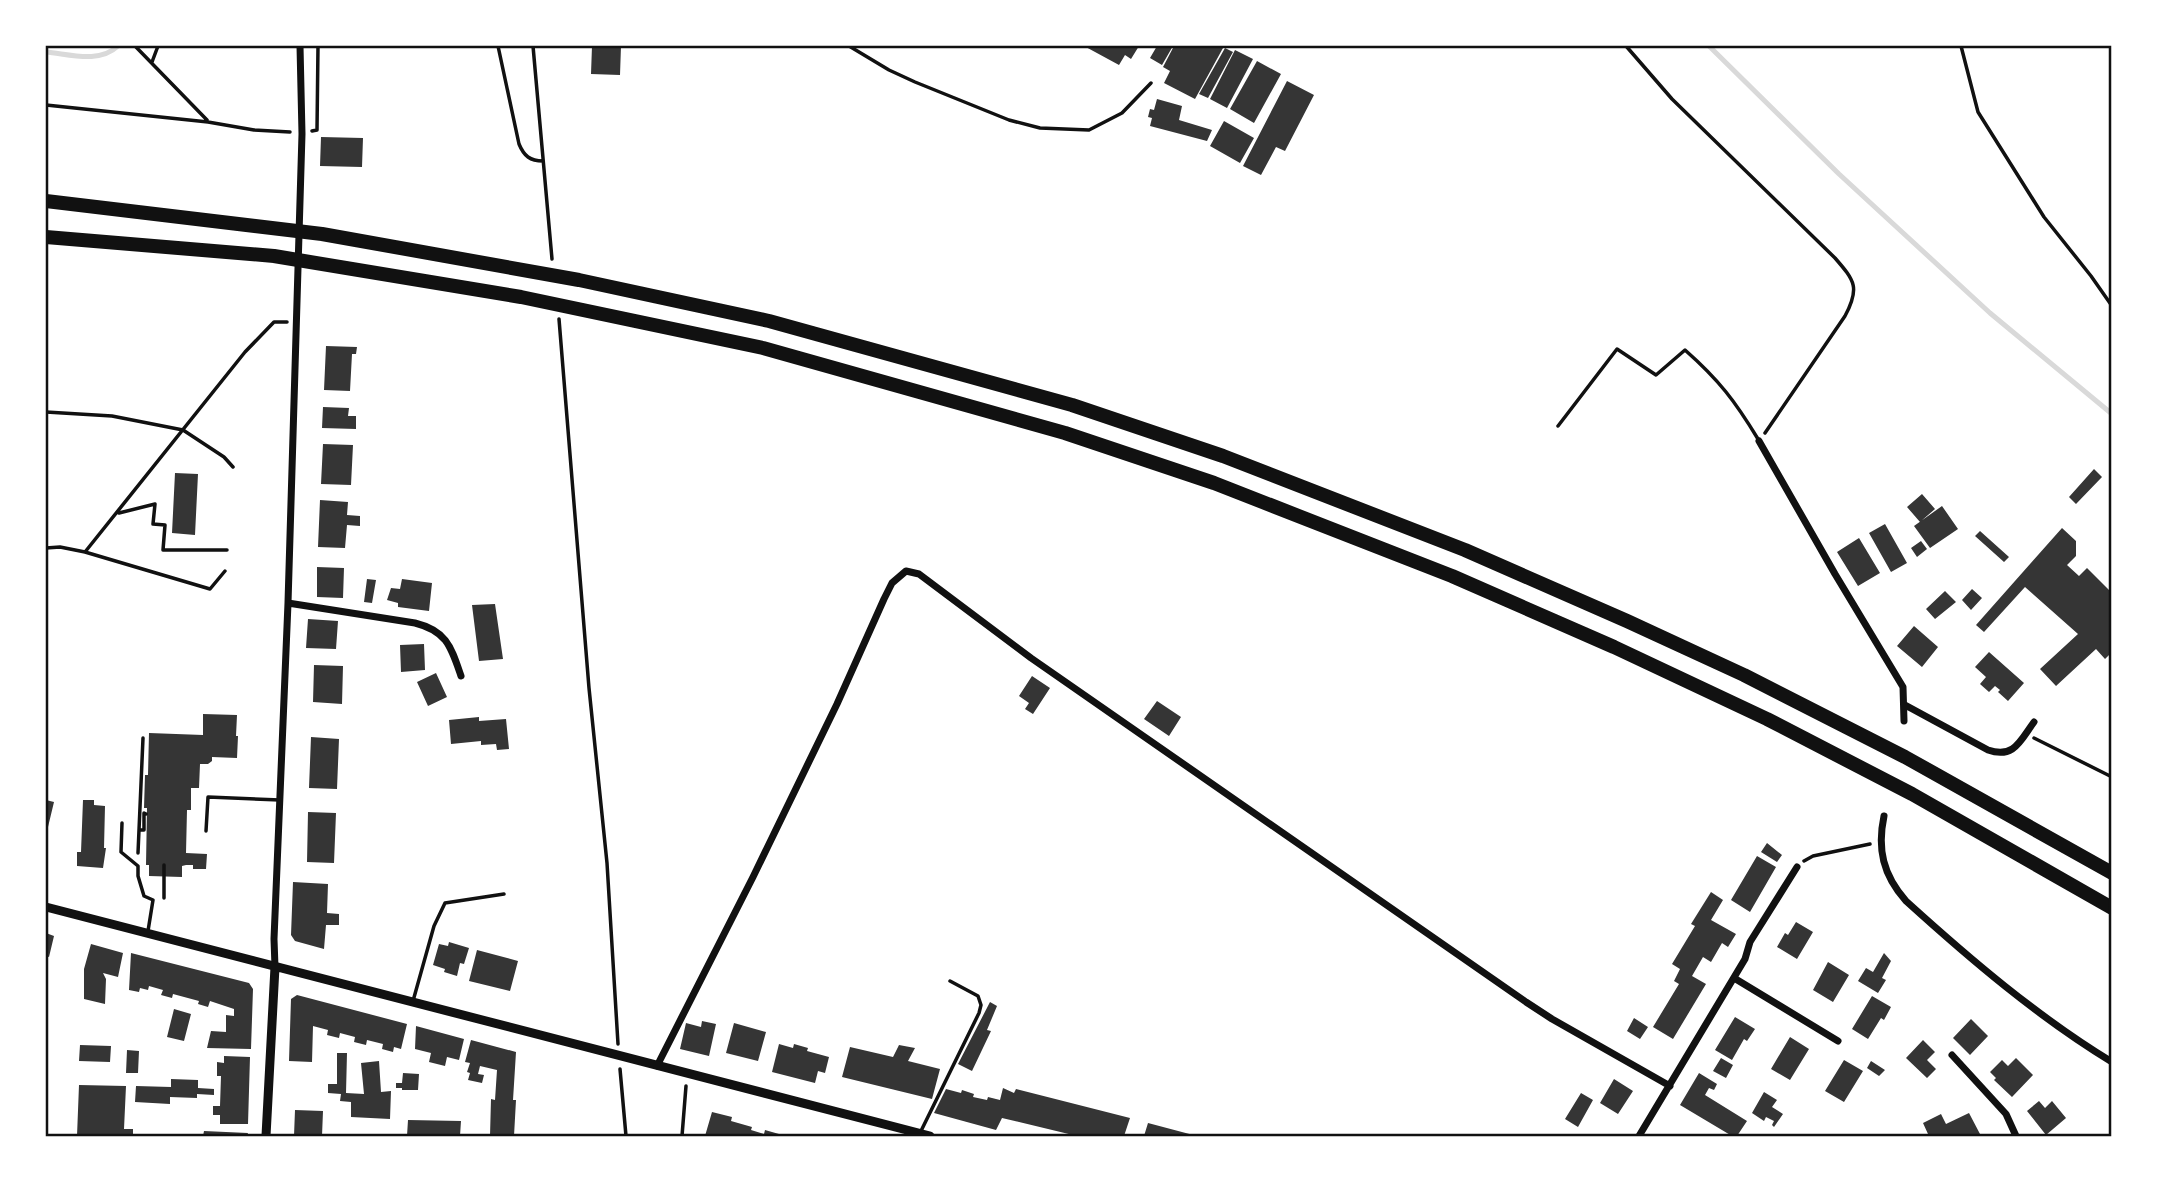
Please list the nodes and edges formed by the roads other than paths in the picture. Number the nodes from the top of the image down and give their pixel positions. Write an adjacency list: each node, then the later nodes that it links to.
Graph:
1 (300, 46): 8 (street)
2 (849, 46): 3 (lane)
3 (1151, 83)
4 (46, 201): 18 (highway)
5 (46, 237): 21 (highway)
6 (1558, 426): 7 (lane)
7 (1759, 441): 10 (street)
8 (288, 603): 9 (street); 13 (street)
9 (461, 676)
10 (1905, 705): 11 (street); 12 (street)
11 (1904, 721)
12 (2034, 723)
13 (280, 800): 16 (lane); 23 (street)
14 (1884, 816): 29 (street)
15 (122, 823): 22 (lane)
16 (206, 831)
17 (1797, 867): 24 (street)
18 (2112, 873)
19 (504, 894): 26 (lane)
20 (46, 907): 22 (street)
21 (2112, 908)
22 (148, 933): 23 (street)
23 (275, 967): 26 (street); 33 (street)
24 (1734, 978): 27 (street); 31 (street)
25 (950, 981): 32 (lane)
26 (412, 1003): 30 (street)
27 (1838, 1041)
28 (1952, 1055): 36 (street)
29 (2112, 1062)
30 (656, 1065): 31 (street); 32 (street)
31 (1670, 1086): 35 (street)
32 (919, 1134): 34 (street)
33 (266, 1136)
34 (930, 1136)
35 (1639, 1136)
36 (2016, 1136)

